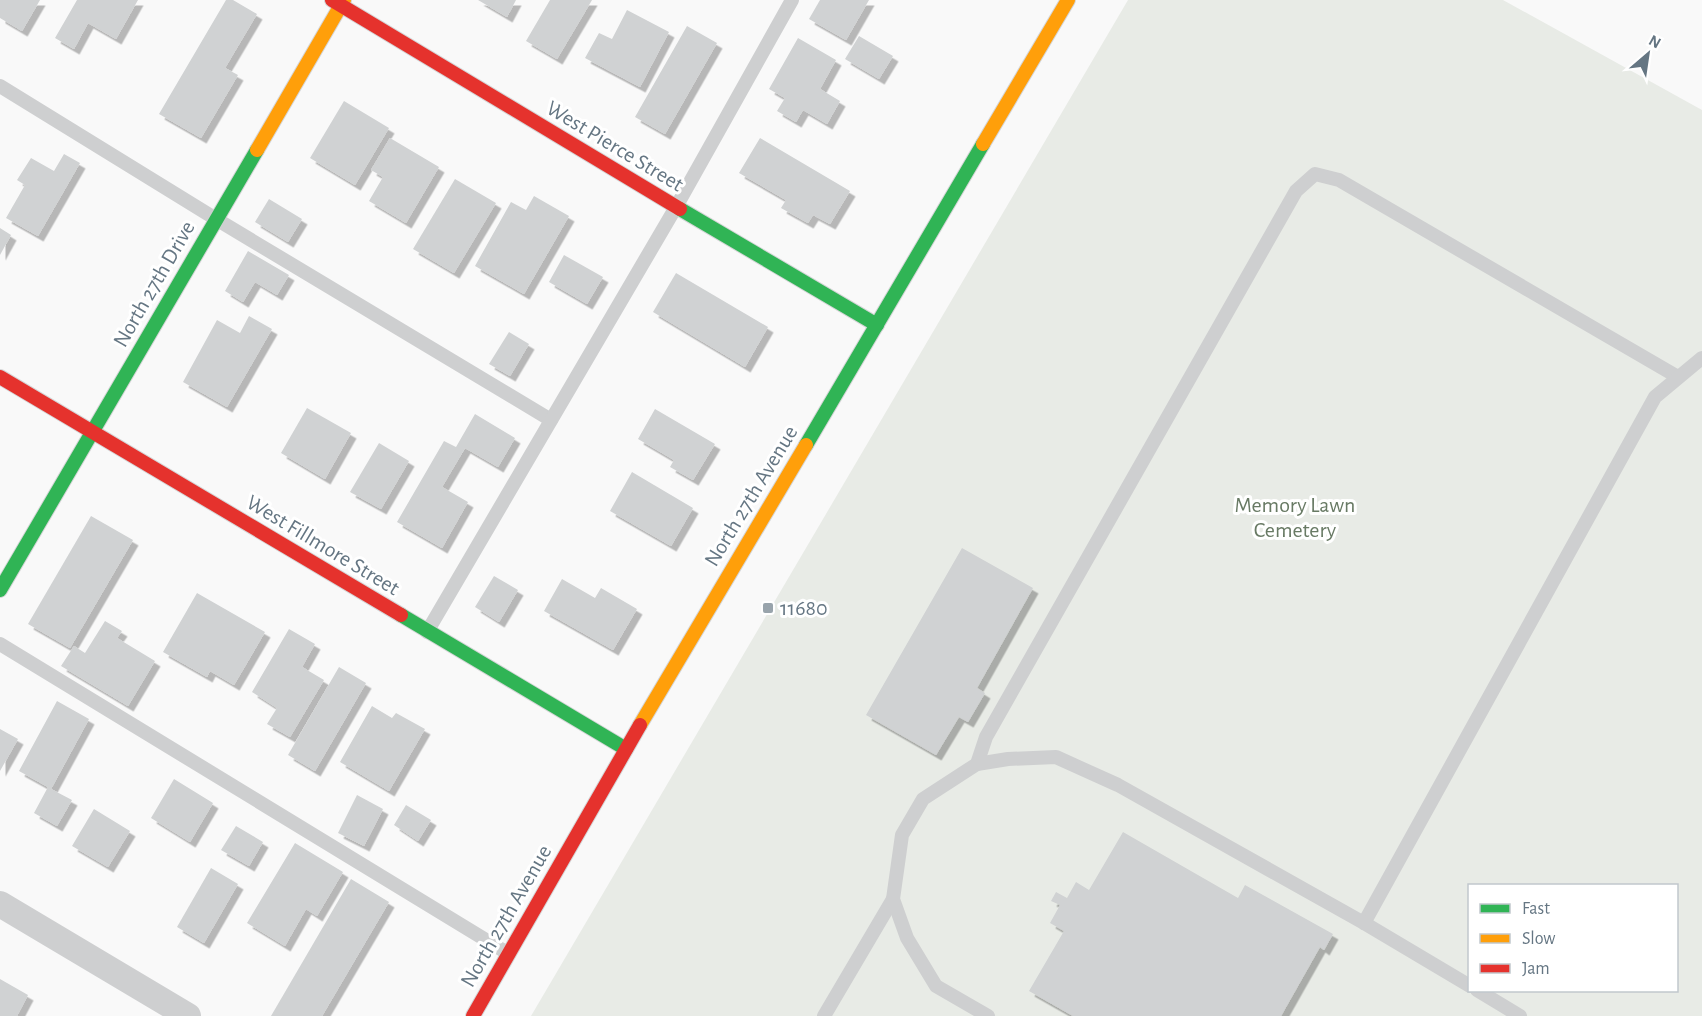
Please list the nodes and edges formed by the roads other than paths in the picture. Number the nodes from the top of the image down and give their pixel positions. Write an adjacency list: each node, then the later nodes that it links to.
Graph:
1 (792, 0): 5 (lane)
2 (1068, 0): 7 (street, North 27th Avenue)
3 (339, 2): 5 (street, West Pierce Street); 6 (street, North 27th Drive)
4 (0, 86): 6 (lane)
5 (676, 207): 7 (street, West Pierce Street); 11 (lane)
6 (216, 219): 11 (lane); 12 (street, North 27th Drive)
7 (878, 325): 16 (street, North 27th Avenue)
8 (1702, 358): 10 (lane)
9 (0, 377): 12 (street, West Fillmore Street)
10 (1678, 377): 17 (lane); 20 (lane)
11 (551, 420): 14 (lane)
12 (93, 432): 13 (street, North 27th Drive); 14 (street, West Fillmore Street)
13 (0, 590)
14 (427, 632): 16 (street, West Fillmore Street)
15 (0, 644): 21 (lane)
16 (626, 748): 21 (street, North 27th Avenue)
17 (977, 764): 18 (lane); 20 (lane)
18 (893, 899): 26 (lane); 27 (lane)
19 (0, 904): 24 (street)
20 (1364, 923): 22 (lane)
21 (508, 954): 25 (street, North 27th Avenue)
22 (1468, 985)
23 (1480, 992): 28 (lane)
24 (188, 1016)
25 (473, 1016)
26 (824, 1016)
27 (988, 1016)
28 (1520, 1016)

